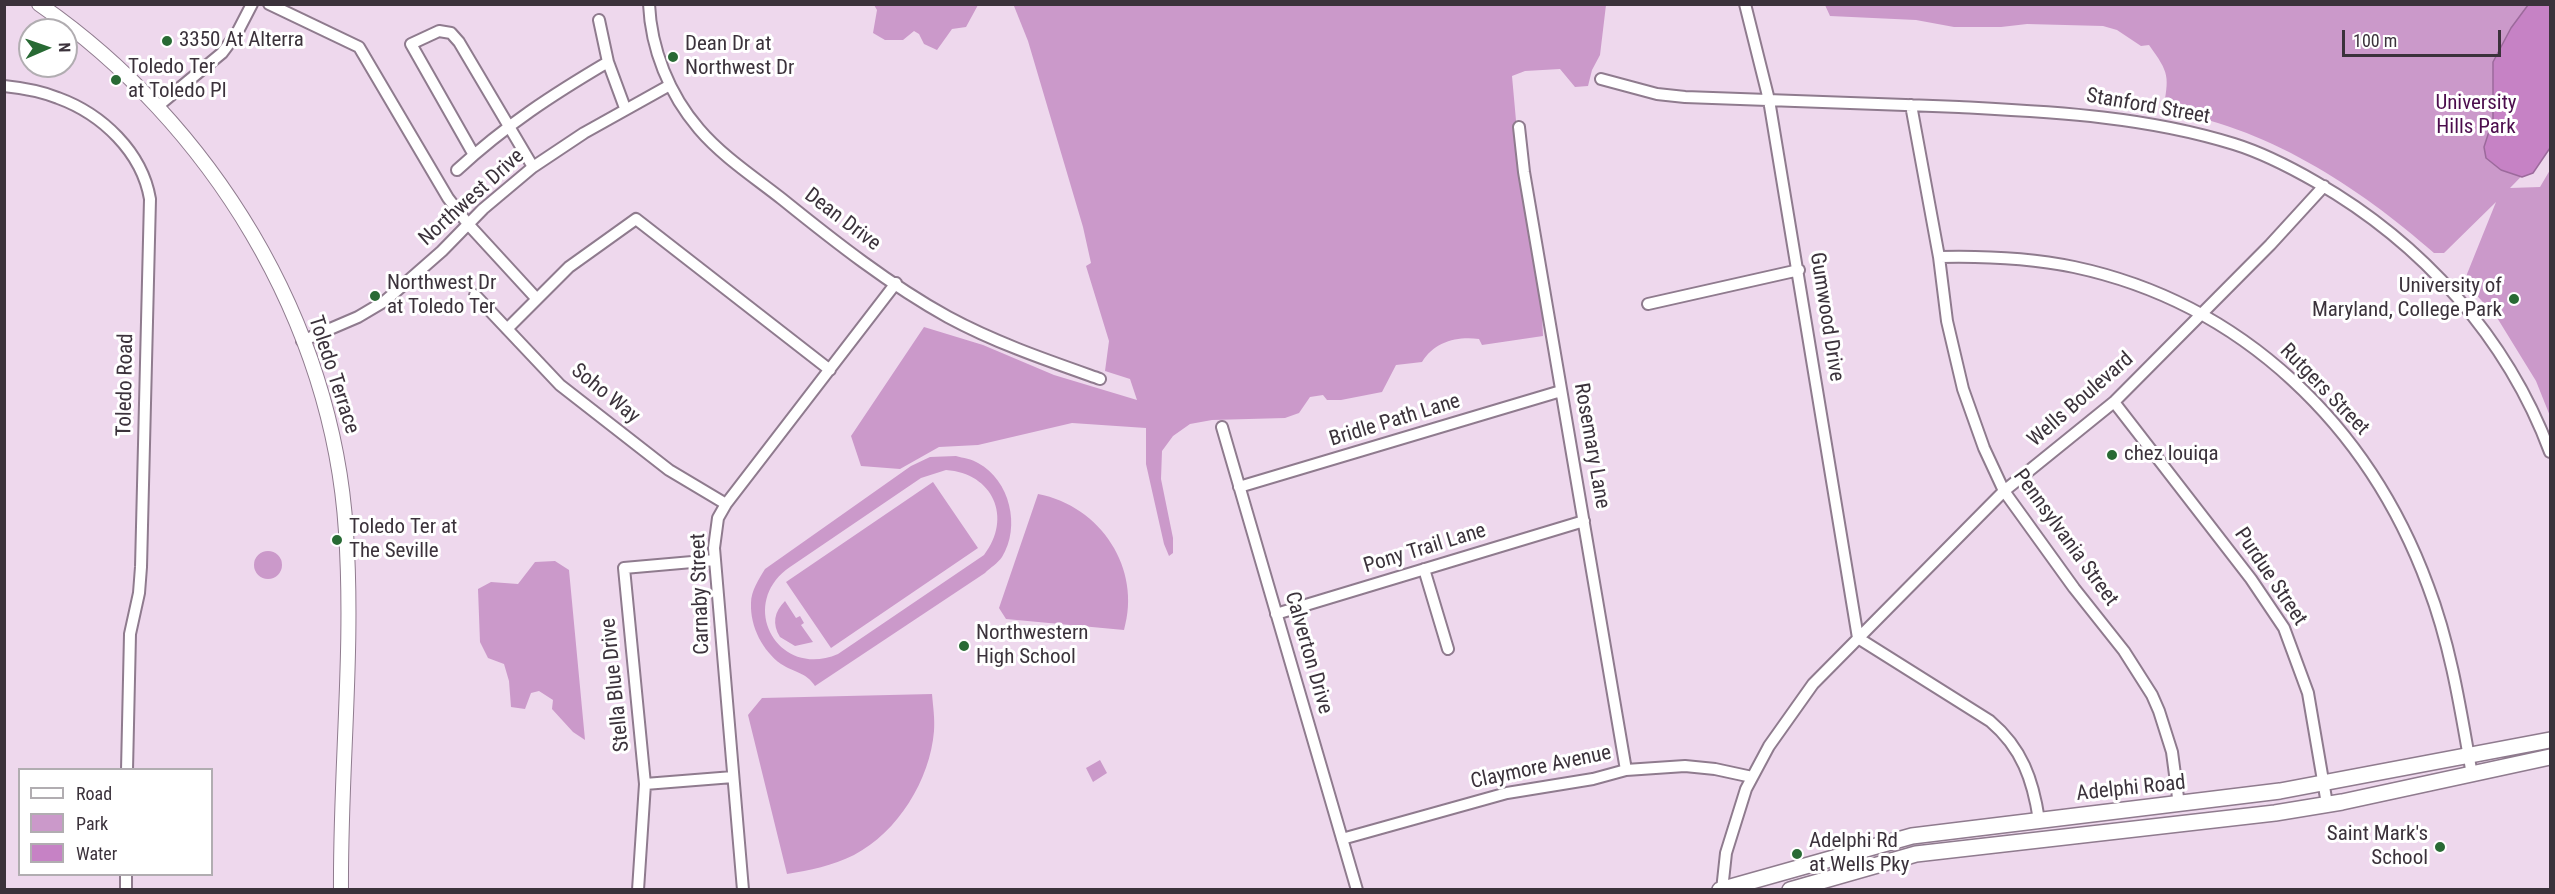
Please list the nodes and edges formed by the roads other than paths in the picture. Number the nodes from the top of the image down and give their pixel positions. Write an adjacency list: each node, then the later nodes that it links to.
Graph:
1 (39, 4): 13 (street, Toledo Terrace)
2 (252, 4): 13 (street)
3 (269, 4): 21 (street)
4 (649, 4): 9 (street, Dean Drive)
5 (1745, 4): 11 (street, Gumwood Drive)
6 (598, 20): 7 (street)
7 (608, 62): 14 (street); 15 (street)
8 (1601, 79): 11 (street, Stanford Street)
9 (670, 85): 14 (street, Northwest Drive); 24 (street, Dean Drive)
10 (4, 86): 49 (street, Toledo Road)
11 (1769, 100): 12 (street, Stanford Street); 23 (street, Gumwood Drive)
12 (1911, 105): 20 (street, Stanford Street); 22 (street, Pennsylvania Street)
13 (158, 106): 30 (street, Toledo Terrace)
14 (625, 108): 18 (street, Northwest Drive)
15 (507, 126): 17 (street); 17 (street); 18 (street)
16 (1519, 127): 33 (street, Rosemary Lane)
17 (474, 155): 19 (street)
18 (533, 167): 21 (street, Northwest Drive)
19 (458, 170)
20 (2324, 186): 28 (street, Wells Boulevard); 36 (street, Stanford Street)
21 (468, 224): 26 (street); 30 (street, Northwest Drive)
22 (1939, 257): 28 (street, Rutgers Street); 38 (street, Pennsylvania Street)
23 (1799, 270): 27 (street); 44 (street, Gumwood Drive)
24 (896, 284): 31 (street, Carnaby Street); 32 (street, Dean Drive)
25 (475, 296): 29 (street, Soho Way)
26 (536, 298): 29 (street); 31 (street)
27 (1648, 304)
28 (2203, 314): 34 (street, Wells Boulevard); 47 (street, Rutgers Street)
29 (507, 329): 39 (street, Soho Way)
30 (302, 341): 61 (street, Toledo Terrace)
31 (830, 370): 39 (street, Carnaby Street)
32 (1100, 379)
33 (1561, 391): 37 (street, Bridle Path Lane); 40 (street, Rosemary Lane)
34 (2114, 402): 38 (street, Wells Boulevard); 55 (street, Purdue Street)
35 (1222, 427): 37 (street, Calverton Drive)
36 (2550, 452)
37 (1239, 487): 43 (street, Calverton Drive)
38 (2004, 491): 44 (street, Wells Boulevard); 57 (street, Pennsylvania Street)
39 (726, 504): 41 (street, Carnaby Street)
40 (1584, 521): 42 (street, Pony Trail Lane); 50 (street, Rosemary Lane)
41 (715, 560): 52 (street, Carnaby Street); 54 (street, Stella Blue Drive)
42 (1424, 569): 43 (street, Pony Trail Lane); 45 (street)
43 (1276, 614): 59 (street, Calverton Drive)
44 (1858, 638): 53 (street, Wells Boulevard); 58 (street)
45 (1448, 649)
46 (2550, 740): 47 (main road, Adelphi Road)
47 (2468, 756): 51 (street, Rutgers Street); 55 (main road, Adelphi Road)
48 (2550, 757): 51 (main road, Adelphi Road)
49 (127, 768)
50 (1626, 770): 53 (street, Claymore Avenue); 59 (street, Claymore Avenue)
51 (2472, 775): 56 (main road, Adelphi Road)
52 (733, 777): 54 (street); 63 (street, Carnaby Street)
53 (1752, 777): 60 (street, Wells Boulevard)
54 (645, 783): 62 (street, Stella Blue Drive)
55 (2323, 784): 56 (street, Purdue Street); 57 (main road, Adelphi Road)
56 (2327, 804): 65 (main road, Adelphi Road)
57 (2179, 805): 58 (main road, Adelphi Road)
58 (2039, 820): 60 (main road, Adelphi Road)
59 (1342, 839): 64 (street, Calverton Drive)
60 (1721, 889)
61 (341, 890)
62 (638, 890)
63 (743, 890)
64 (1357, 890)
65 (1790, 890)

